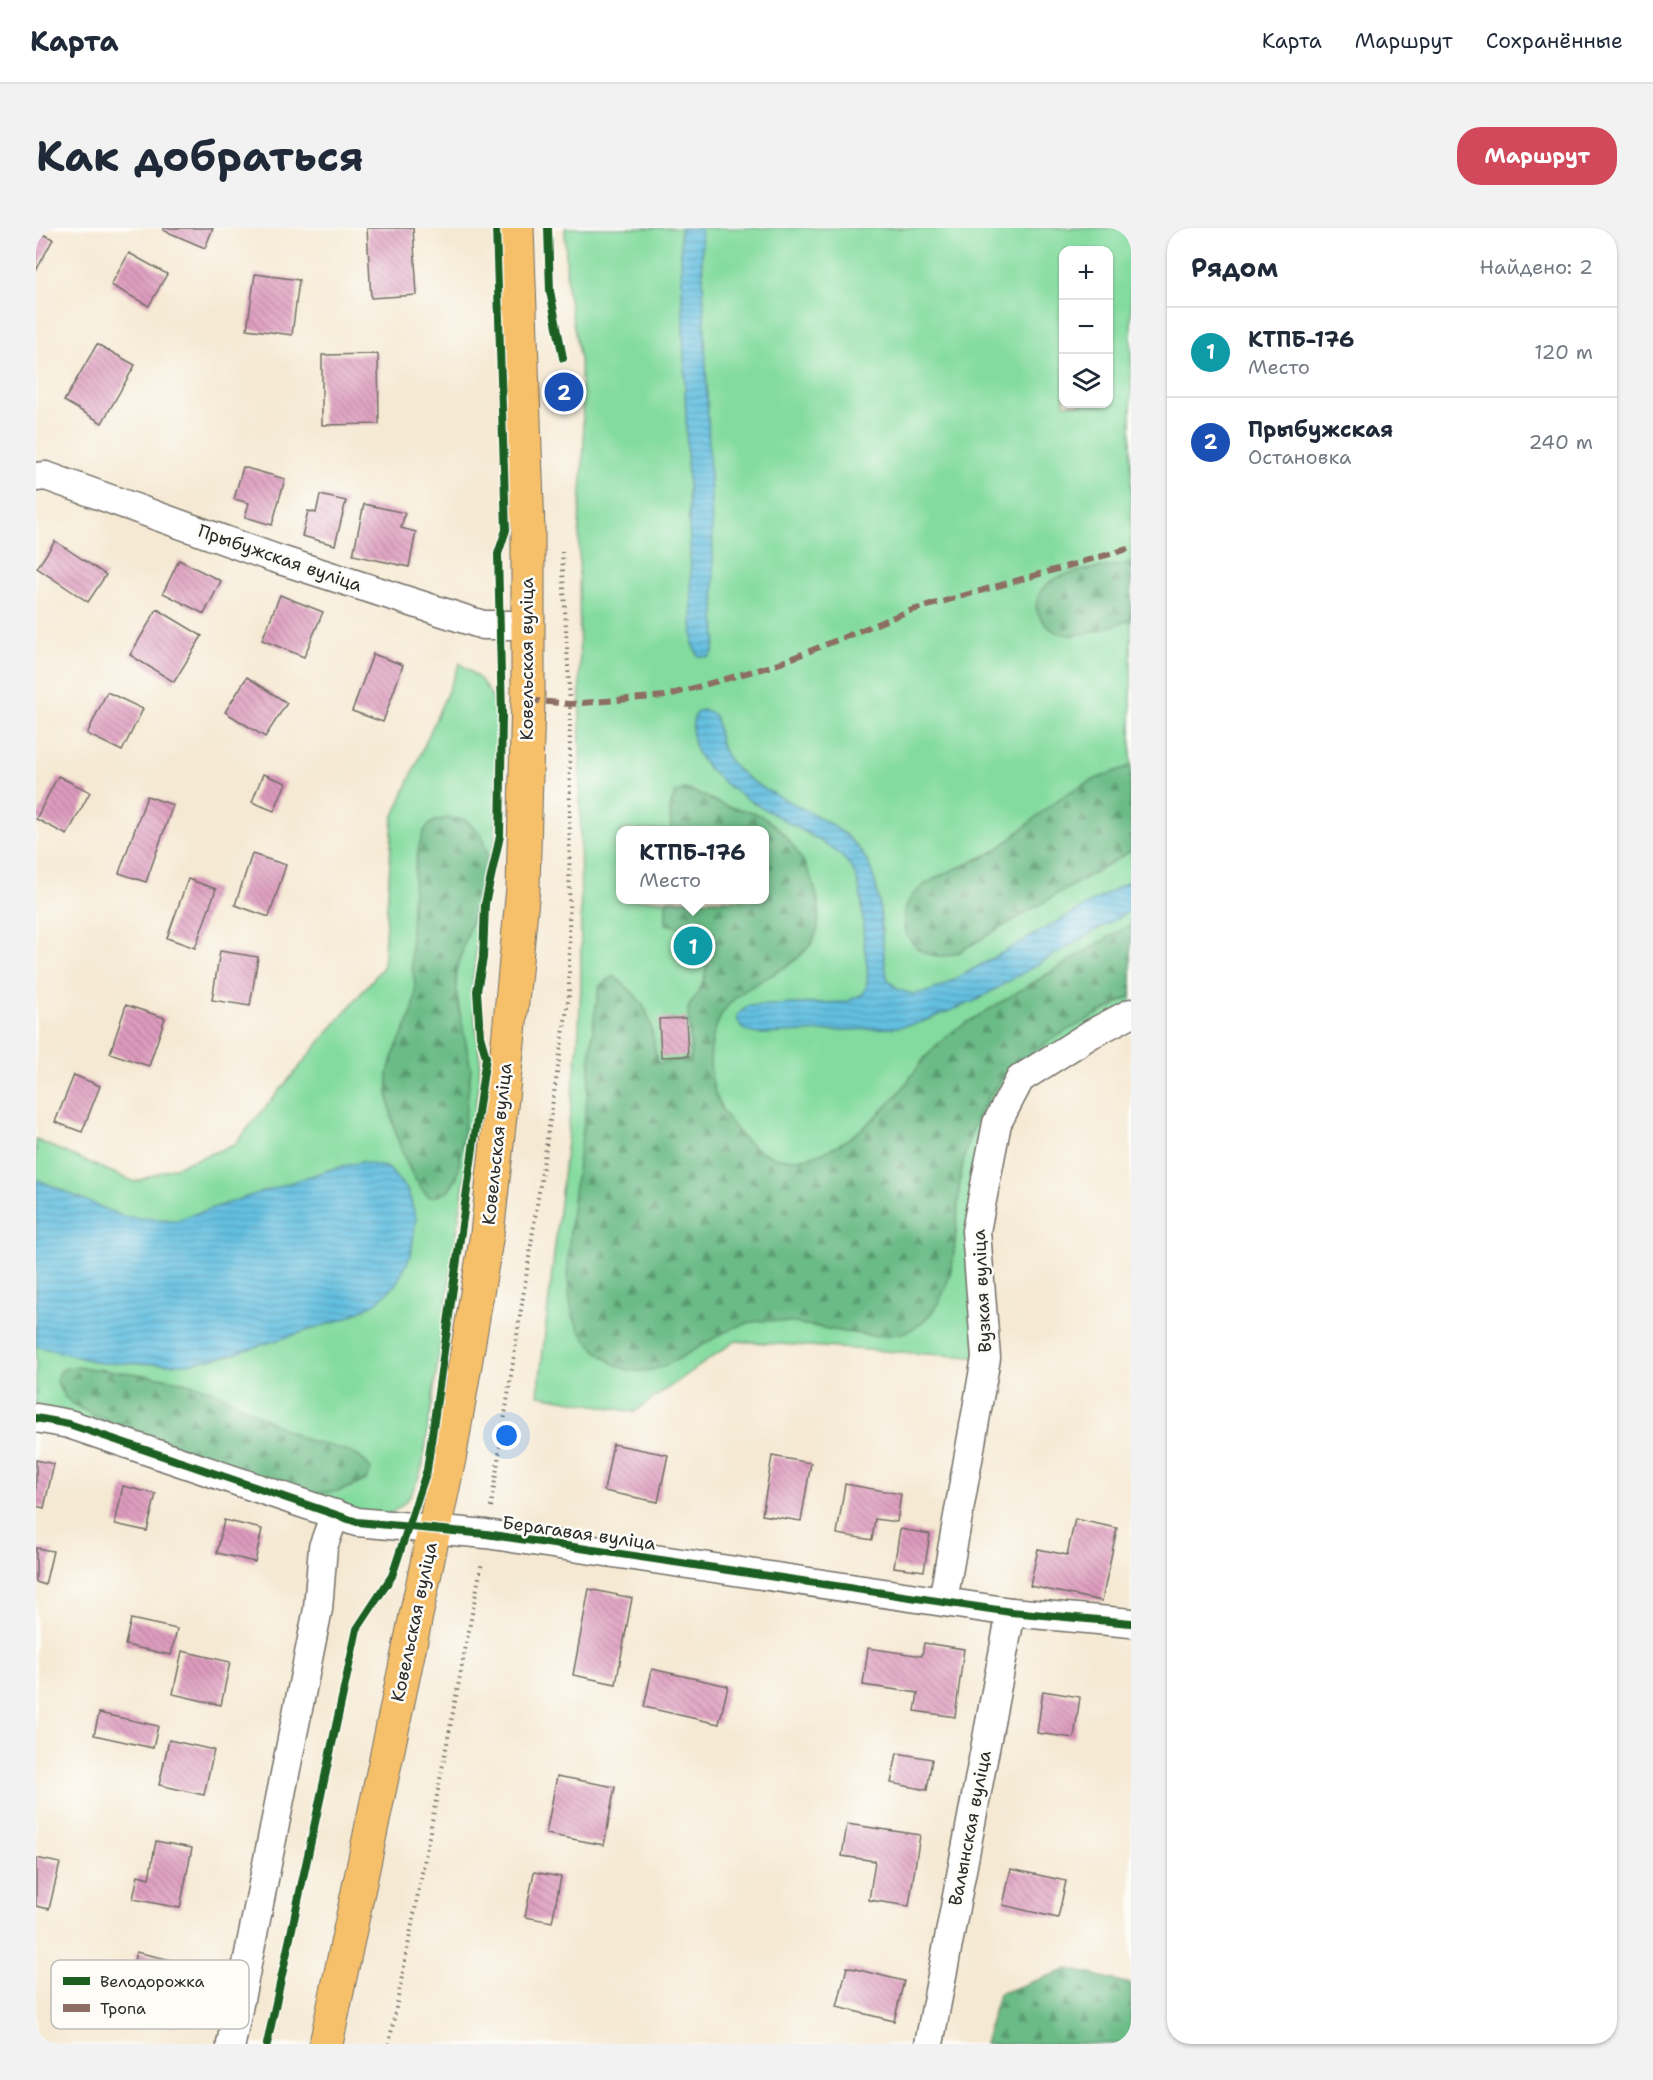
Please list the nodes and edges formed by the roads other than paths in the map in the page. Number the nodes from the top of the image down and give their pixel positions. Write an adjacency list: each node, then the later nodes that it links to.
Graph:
1 (517, 228): 3 (main road, Ковельская вуліца)
2 (36, 477): 3 (street, Прыбужская вуліца)
3 (526, 625): 7 (main road, Ковельская вуліца)
4 (1131, 1013): 8 (street, Вузкая вуліца)
5 (36, 1418): 6 (street, Берагавая вуліца)
6 (335, 1514): 7 (street, Берагавая вуліца); 11 (street)
7 (433, 1530): 8 (street, Берагавая вуліца); 14 (main road, Ковельская вуліца)
8 (943, 1601): 9 (street, Берагавая вуліца)
9 (1011, 1612): 10 (street, Берагавая вуліца); 15 (street, Валынская вуліца)
10 (1131, 1623)
11 (248, 1960)
12 (234, 2029): 13 (street)
13 (231, 2044)
14 (326, 2044)
15 (929, 2044)

